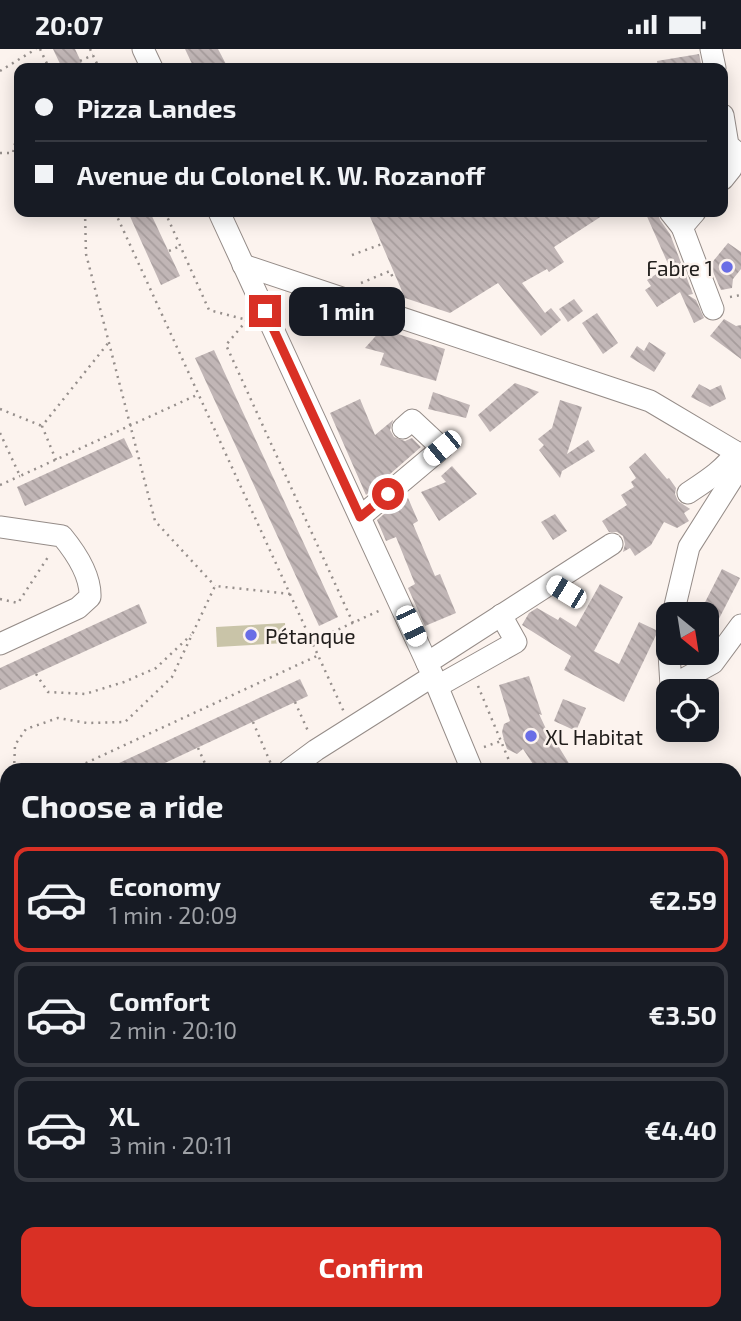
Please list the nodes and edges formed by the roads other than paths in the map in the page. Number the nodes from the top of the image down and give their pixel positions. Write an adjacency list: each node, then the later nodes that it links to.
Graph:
1 (728, 131): 2 (street)
2 (734, 151): 3 (street)
3 (728, 173)
4 (221, 217): 6 (street)
5 (682, 217): 7 (street)
6 (243, 265): 9 (street); 11 (street)
7 (713, 309)
8 (403, 428): 11 (street)
9 (738, 459): 10 (street); 14 (street)
10 (688, 493)
11 (360, 517): 21 (street)
12 (0, 527): 17 (street)
13 (612, 544): 15 (street)
14 (676, 602)
15 (501, 615): 21 (street); 21 (street)
16 (741, 625): 18 (street)
17 (0, 644)
18 (719, 655)
19 (670, 665): 20 (street)
20 (709, 665)
21 (433, 675): 22 (street); 23 (street)
22 (298, 763)
23 (469, 763)

